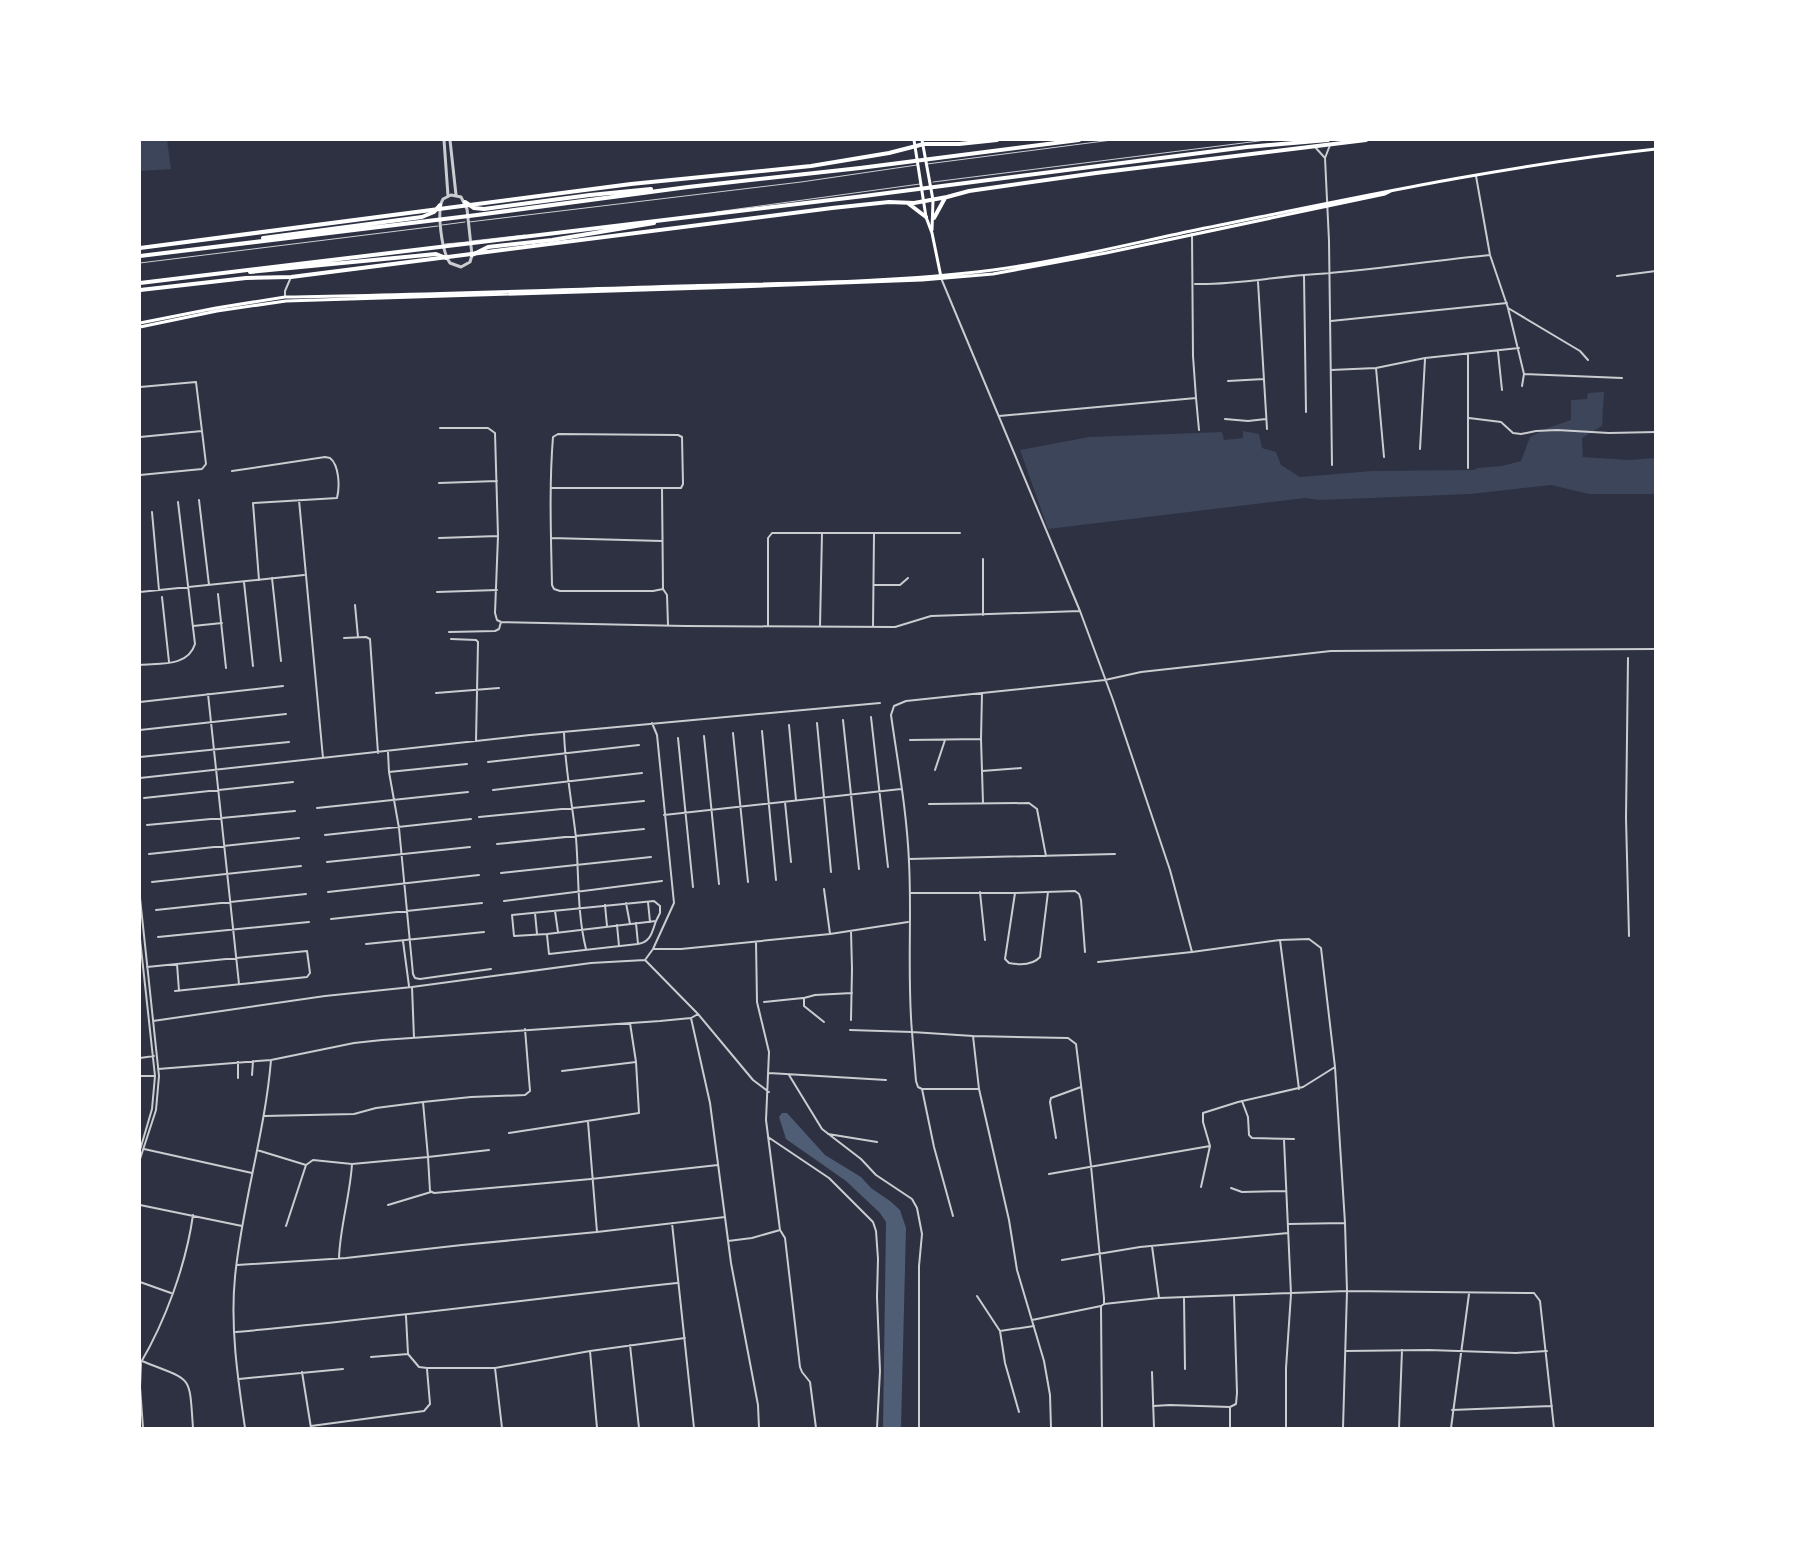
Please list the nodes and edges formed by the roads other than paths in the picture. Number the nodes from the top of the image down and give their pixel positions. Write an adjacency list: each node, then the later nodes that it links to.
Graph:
1 (444, 140): 27 (street)
2 (450, 140): 26 (street)
3 (909, 140): 17 (main road)
4 (914, 140): 15 (main road)
5 (934, 140): 13 (main road)
6 (996, 140): 13 (main road)
7 (1079, 140): 19 (main road)
8 (1112, 140): 19 (lane)
9 (1267, 140): 22 (lane)
10 (1328, 140): 22 (main road)
11 (1366, 140): 14 (main road)
12 (923, 142): 13 (main road); 15 (main road); 29 (main road)
13 (940, 142)
14 (1330, 145): 16 (main road); 20 (street)
15 (916, 146): 17 (main road); 31 (main road)
16 (1315, 146): 20 (street); 28 (main road)
17 (905, 147): 40 (main road)
18 (1656, 149): 23 (main road)
19 (989, 154): 21 (main road)
20 (1325, 158): 34 (street)
21 (860, 170): 24 (main road); 46 (lane)
22 (992, 176): 25 (main road)
23 (1476, 176): 34 (main road); 43 (street)
24 (688, 187): 30 (main road); 41 (main road)
25 (863, 193): 35 (main road); 55 (lane)
26 (456, 195): 27 (street); 30 (street)
27 (448, 196): 33 (street)
28 (945, 198): 29 (main road); 37 (main road)
29 (933, 200): 31 (main road); 37 (main road)
30 (465, 202): 42 (street)
31 (924, 202): 32 (main road); 36 (main road)
32 (909, 204): 36 (main road); 52 (main road)
33 (440, 206): 41 (main road); 45 (street)
34 (1326, 206): 39 (main road); 48 (street)
35 (684, 217): 42 (main road); 49 (main road)
36 (926, 217): 38 (main road)
37 (934, 218): 38 (main road)
38 (932, 233): 53 (main road)
39 (1192, 233): 53 (main road); 56 (street)
40 (140, 248)
41 (197, 249): 44 (main road)
42 (472, 255): 45 (street)
43 (1490, 255): 48 (street); 59 (street)
44 (140, 256)
45 (446, 258): 49 (main road)
46 (140, 263)
47 (1656, 271): 51 (street)
48 (1330, 274): 50 (street); 61 (street)
49 (210, 275): 55 (main road)
50 (1304, 275): 54 (street); 78 (street)
51 (1617, 276)
52 (291, 277): 57 (main road); 58 (street)
53 (941, 277): 58 (main road); 79 (street)
54 (1258, 281): 56 (street); 72 (street)
55 (140, 283)
56 (1193, 284): 77 (street)
57 (140, 290)
58 (285, 299): 62 (main road)
59 (1507, 303): 60 (street); 61 (street)
60 (1508, 308): 63 (street); 67 (street)
61 (1330, 321): 69 (street)
62 (140, 325)
63 (1519, 348): 64 (street); 70 (street)
64 (1498, 352): 65 (street); 76 (street)
65 (1468, 355): 66 (street); 80 (street)
66 (1425, 358): 68 (street); 89 (street)
67 (1588, 360)
68 (1376, 368): 69 (street); 90 (street)
69 (1331, 370): 91 (street)
70 (1524, 374): 71 (street); 74 (street)
71 (1622, 378)
72 (1264, 379): 73 (street); 82 (street)
73 (1228, 381)
74 (1522, 386)
75 (140, 387): 86 (street)
76 (1502, 390)
77 (1196, 398): 79 (street); 85 (street)
78 (1306, 412)
79 (999, 416): 127 (street)
80 (1469, 418): 87 (street); 92 (street)
81 (1225, 419): 82 (street)
82 (1266, 419): 84 (street)
83 (440, 428): 95 (street)
84 (1267, 429)
85 (1199, 430)
86 (202, 431): 88 (street); 94 (street)
87 (1656, 432)
88 (140, 437)
89 (1420, 449)
90 (1384, 457)
91 (1332, 465)
92 (1468, 468)
93 (232, 471): 100 (street)
94 (140, 475)
95 (497, 481): 96 (street); 106 (street)
96 (439, 483)
97 (551, 488): 98 (street); 98 (street); 108 (street)
98 (663, 488): 109 (street)
99 (199, 500): 116 (street)
100 (298, 500): 111 (street); 114 (street)
101 (178, 502): 118 (street)
102 (152, 512): 120 (street)
103 (822, 533): 104 (street); 133 (street); 134 (street)
104 (874, 533): 105 (street); 117 (street)
105 (960, 533)
106 (498, 536): 107 (street); 121 (street)
107 (439, 538)
108 (550, 538): 109 (street); 119 (street)
109 (662, 541): 119 (street)
110 (983, 559): 128 (street)
111 (304, 575): 112 (street); 180 (street)
112 (272, 578): 114 (street); 142 (street)
113 (908, 578): 117 (street)
114 (259, 580): 115 (street)
115 (244, 582): 116 (street); 145 (street)
116 (208, 585): 118 (street)
117 (874, 585): 135 (street)
118 (188, 588): 120 (street); 132 (street)
119 (663, 589): 131 (street)
120 (159, 590): 122 (street)
121 (497, 590): 123 (street); 129 (street)
122 (140, 592)
123 (437, 592)
124 (218, 594): 130 (street)
125 (162, 597): 143 (street)
126 (355, 605): 137 (street)
127 (1080, 611): 128 (street); 147 (street)
128 (983, 615): 135 (street)
129 (501, 622): 131 (street); 136 (street)
130 (222, 623): 132 (street); 146 (street)
131 (668, 625): 133 (street)
132 (193, 626): 143 (street)
133 (768, 626): 134 (street)
134 (820, 626): 135 (street)
135 (873, 627)
136 (449, 632)
137 (358, 637): 138 (street); 177 (street)
138 (344, 638)
139 (451, 639): 150 (street)
140 (1656, 650): 147 (street)
141 (1628, 658): 287 (street)
142 (281, 661)
143 (169, 662): 144 (street)
144 (140, 665)
145 (254, 666)
146 (226, 668)
147 (1105, 680): 152 (street); 303 (street)
148 (283, 686): 153 (street)
149 (500, 688): 150 (street)
150 (475, 689): 151 (street); 172 (street)
151 (436, 693)
152 (982, 693): 169 (street); 193 (street)
153 (208, 694): 154 (street); 159 (street)
154 (140, 702)
155 (880, 703): 160 (street)
156 (286, 714): 159 (street)
157 (871, 717): 196 (street)
158 (843, 720): 197 (street)
159 (212, 722): 163 (street); 175 (street)
160 (652, 723): 165 (street); 213 (street)
161 (817, 723): 199 (street)
162 (789, 725): 202 (street)
163 (140, 730)
164 (762, 731): 205 (street)
165 (564, 732): 172 (street); 178 (street)
166 (733, 733): 209 (street)
167 (704, 735): 211 (street)
168 (678, 738): 212 (street)
169 (981, 739): 171 (street); 186 (street)
170 (910, 740): 171 (street)
171 (945, 740): 185 (street)
172 (476, 741): 176 (street)
173 (289, 742): 175 (street)
174 (639, 746): 178 (street)
175 (215, 750): 179 (street); 184 (street)
176 (388, 752): 177 (street); 187 (street)
177 (378, 753): 180 (street)
178 (566, 753): 181 (street); 190 (street)
179 (140, 757)
180 (323, 758): 184 (street)
181 (488, 762)
182 (466, 764): 187 (street)
183 (1021, 768): 186 (street)
184 (218, 769): 189 (street); 194 (street)
185 (935, 770)
186 (982, 771): 204 (street)
187 (389, 772): 200 (street)
188 (642, 773): 190 (street)
189 (140, 778)
190 (567, 781): 192 (street); 208 (street)
191 (293, 782): 194 (street)
192 (493, 789)
193 (901, 789): 196 (street); 231 (street)
194 (219, 790): 198 (street); 215 (street)
195 (468, 792): 200 (street)
196 (879, 792): 197 (street); 236 (street)
197 (852, 795): 199 (street); 237 (street)
198 (144, 798)
199 (825, 798): 202 (street); 238 (street)
200 (396, 800): 207 (street); 218 (street)
201 (644, 801): 208 (street)
202 (796, 801): 203 (street)
203 (785, 802): 205 (street); 233 (street)
204 (983, 803): 206 (street); 229 (street)
205 (767, 804): 209 (street); 243 (street)
206 (929, 804)
207 (317, 808)
208 (571, 808): 214 (street); 221 (street)
209 (740, 808): 211 (street); 245 (street)
210 (295, 811): 215 (street)
211 (712, 811): 212 (street); 247 (street)
212 (684, 814): 213 (street); 248 (street)
213 (664, 815): 301 (street)
214 (479, 817)
215 (222, 818): 217 (street); 223 (street)
216 (471, 819): 218 (street)
217 (147, 825)
218 (399, 828): 220 (street); 228 (street)
219 (644, 829): 221 (street)
220 (325, 835)
221 (575, 835): 224 (street); 234 (street)
222 (299, 838): 223 (street)
223 (225, 844): 226 (street); 239 (street)
224 (497, 844)
225 (470, 848): 228 (street)
226 (149, 854)
227 (1115, 854): 229 (street)
228 (402, 856): 232 (street); 246 (street)
229 (1046, 856): 231 (street)
230 (651, 857): 234 (street)
231 (909, 859): 254 (street)
232 (327, 862)
233 (791, 862)
234 (578, 865): 240 (street); 250 (street)
235 (301, 866): 239 (street)
236 (888, 867)
237 (859, 869)
238 (831, 872)
239 (228, 873): 244 (street); 258 (street)
240 (501, 873)
241 (479, 875): 246 (street)
242 (662, 880): 250 (street)
243 (776, 880)
244 (152, 882)
245 (748, 882)
246 (403, 883): 251 (street); 266 (street)
247 (719, 884)
248 (693, 887)
249 (824, 889): 286 (street)
250 (579, 891): 259 (street); 264 (street)
251 (328, 892)
252 (980, 892): 254 (street); 255 (street); 291 (street)
253 (1048, 892): 255 (street); 255 (street); 302 (street)
254 (910, 893): 274 (street)
255 (1015, 893)
256 (306, 894): 258 (street)
257 (140, 898): 269 (street)
258 (231, 901): 265 (street); 279 (street)
259 (504, 901)
260 (648, 902): 262 (street); 271 (street); 273 (street)
261 (482, 903): 266 (street)
262 (626, 903): 263 (street); 276 (street)
263 (605, 905): 264 (street); 278 (street)
264 (580, 908): 267 (street); 280 (street)
265 (156, 909)
266 (406, 911): 270 (street); 290 (street)
267 (555, 911): 268 (street); 283 (street)
268 (535, 913): 284 (street); 284 (street)
269 (141, 920): 298 (street)
270 (331, 920)
271 (656, 921): 273 (street); 296 (street)
272 (309, 922): 279 (street)
273 (650, 922): 275 (street)
274 (909, 922): 281 (street); 324 (street)
275 (636, 923): 276 (street); 296 (street)
276 (630, 924): 277 (street)
277 (617, 925): 278 (street); 297 (street)
278 (607, 927): 280 (street)
279 (233, 928): 288 (street); 304 (street)
280 (581, 930): 283 (street); 300 (street)
281 (851, 931): 286 (street); 312 (street)
282 (484, 932): 290 (street)
283 (558, 933): 285 (street)
284 (537, 934): 285 (street)
285 (547, 934): 300 (street)
286 (830, 934): 294 (street)
287 (1629, 936)
288 (158, 938)
289 (140, 939): 299 (street)
290 (410, 940): 293 (street); 309 (street)
291 (985, 940)
292 (1280, 940): 303 (street); 333 (street); 346 (street)
293 (403, 941): 295 (street); 311 (street)
294 (756, 942): 301 (street); 336 (street)
295 (366, 944)
296 (638, 944): 297 (street)
297 (619, 946): 300 (street)
298 (145, 947): 299 (street); 308 (street)
299 (140, 948): 322 (street)
300 (586, 949)
301 (653, 949): 305 (street)
302 (1084, 952)
303 (1192, 952): 306 (street)
304 (237, 957): 307 (street); 310 (street); 310 (street)
305 (645, 960): 311 (street); 315 (street)
306 (1098, 962)
307 (177, 964): 308 (street); 310 (street)
308 (147, 968): 318 (street)
309 (490, 969)
310 (239, 984)
311 (410, 987): 318 (street); 326 (street)
312 (852, 993): 313 (street); 317 (street)
313 (804, 998): 314 (street); 319 (street)
314 (764, 1002)
315 (698, 1014): 316 (street); 347 (street)
316 (691, 1018): 320 (street); 367 (street)
317 (851, 1020)
318 (153, 1021): 322 (street)
319 (824, 1022)
320 (630, 1023): 321 (street); 332 (street)
321 (525, 1029): 326 (street); 349 (street)
322 (152, 1030): 327 (street)
323 (849, 1030): 324 (street)
324 (912, 1032): 325 (street); 344 (street)
325 (973, 1036): 343 (street); 345 (street)
326 (414, 1038): 329 (street)
327 (155, 1055): 328 (street); 334 (street); 340 (street)
328 (140, 1058)
329 (271, 1060): 330 (street); 350 (street)
330 (253, 1061): 331 (street); 337 (street)
331 (238, 1062): 334 (street); 341 (street)
332 (636, 1062): 335 (street); 351 (street)
333 (1335, 1067): 346 (street); 382 (street)
334 (158, 1069): 360 (street)
335 (562, 1071)
336 (769, 1073): 338 (street); 347 (street)
337 (252, 1075)
338 (789, 1075): 342 (street); 353 (street)
339 (140, 1076): 340 (street)
340 (155, 1076): 360 (street)
341 (238, 1078)
342 (886, 1080)
343 (1081, 1088): 355 (street); 368 (street)
344 (922, 1089): 345 (street); 379 (street)
345 (979, 1089): 407 (street)
346 (1299, 1089): 348 (street)
347 (769, 1092): 354 (street)
348 (1242, 1101): 357 (street); 359 (street)
349 (423, 1102): 350 (street); 363 (street)
350 (264, 1116): 361 (street)
351 (588, 1122): 352 (street); 371 (street)
352 (510, 1133)
353 (828, 1134): 358 (street); 444 (street)
354 (768, 1137): 386 (street); 443 (street)
355 (1056, 1138)
356 (1294, 1139): 357 (street)
357 (1284, 1140): 374 (street)
358 (878, 1142)
359 (1210, 1146): 368 (street); 372 (street)
360 (141, 1149): 364 (street); 369 (street)
361 (257, 1150): 365 (street); 369 (street)
362 (489, 1150): 363 (street)
363 (428, 1157): 366 (street); 375 (street)
364 (140, 1159)
365 (306, 1164): 366 (street); 385 (street)
366 (352, 1164): 392 (street)
367 (718, 1165): 371 (street); 380 (street)
368 (1091, 1166): 370 (street); 391 (street)
369 (252, 1173): 384 (street)
370 (1049, 1174)
371 (591, 1179): 375 (street); 387 (street)
372 (1201, 1187)
373 (1231, 1188): 374 (street)
374 (1286, 1191): 383 (street)
375 (431, 1192): 377 (street)
376 (140, 1205): 378 (street)
377 (388, 1205)
378 (193, 1215): 384 (street); 398 (street)
379 (953, 1216)
380 (725, 1217): 381 (street); 389 (street)
381 (672, 1223): 387 (street); 396 (street)
382 (1345, 1223): 383 (street); 397 (street)
383 (1287, 1224): 388 (street)
384 (242, 1226): 394 (street)
385 (286, 1226)
386 (780, 1230): 389 (street); 442 (street)
387 (597, 1232): 392 (street)
388 (1288, 1233): 390 (street); 400 (street)
389 (728, 1241): 441 (street)
390 (1152, 1246): 391 (street); 403 (street)
391 (1100, 1253): 393 (street); 405 (street)
392 (339, 1258): 394 (street)
393 (1062, 1260)
394 (237, 1264): 410 (street)
395 (140, 1282): 398 (street)
396 (677, 1283): 406 (street); 411 (street)
397 (1347, 1291): 399 (street); 400 (street); 415 (street)
398 (172, 1293): 420 (street)
399 (1469, 1293): 416 (street); 417 (street)
400 (1291, 1294): 402 (street); 449 (street)
401 (977, 1296): 409 (street)
402 (1234, 1296): 404 (street); 430 (street)
403 (1159, 1298): 404 (street); 405 (street)
404 (1184, 1298): 424 (street)
405 (1103, 1305): 407 (street); 446 (street)
406 (406, 1316): 410 (street); 418 (street)
407 (1032, 1320): 408 (street)
408 (1034, 1326): 409 (street); 445 (street)
409 (1000, 1331): 432 (street)
410 (236, 1332): 427 (street)
411 (685, 1338): 412 (street); 440 (street)
412 (630, 1345): 414 (street); 439 (street)
413 (1402, 1350): 415 (street); 416 (street); 451 (street)
414 (590, 1351): 422 (street); 438 (street)
415 (1345, 1351): 450 (street)
416 (1461, 1351): 417 (street); 431 (street)
417 (1547, 1351): 429 (street)
418 (408, 1354): 419 (street); 421 (street)
419 (371, 1356)
420 (141, 1363): 434 (street); 435 (street)
421 (427, 1368): 422 (street); 433 (street)
422 (495, 1368): 437 (street)
423 (344, 1369): 425 (street)
424 (1185, 1369)
425 (303, 1372): 427 (street); 433 (street)
426 (1152, 1372): 428 (street)
427 (239, 1379): 436 (street)
428 (1154, 1406): 430 (street); 447 (street)
429 (1552, 1406): 431 (street); 453 (street)
430 (1230, 1407): 448 (street)
431 (1452, 1410): 452 (street)
432 (1018, 1412)
433 (311, 1427)
434 (143, 1428)
435 (194, 1428)
436 (245, 1428)
437 (502, 1428)
438 (597, 1428)
439 (639, 1428)
440 (694, 1428)
441 (759, 1428)
442 (816, 1428)
443 (877, 1428)
444 (919, 1428)
445 (1051, 1428)
446 (1102, 1428)
447 (1154, 1428)
448 (1230, 1428)
449 (1286, 1428)
450 (1343, 1428)
451 (1400, 1428)
452 (1451, 1428)
453 (1554, 1428)

